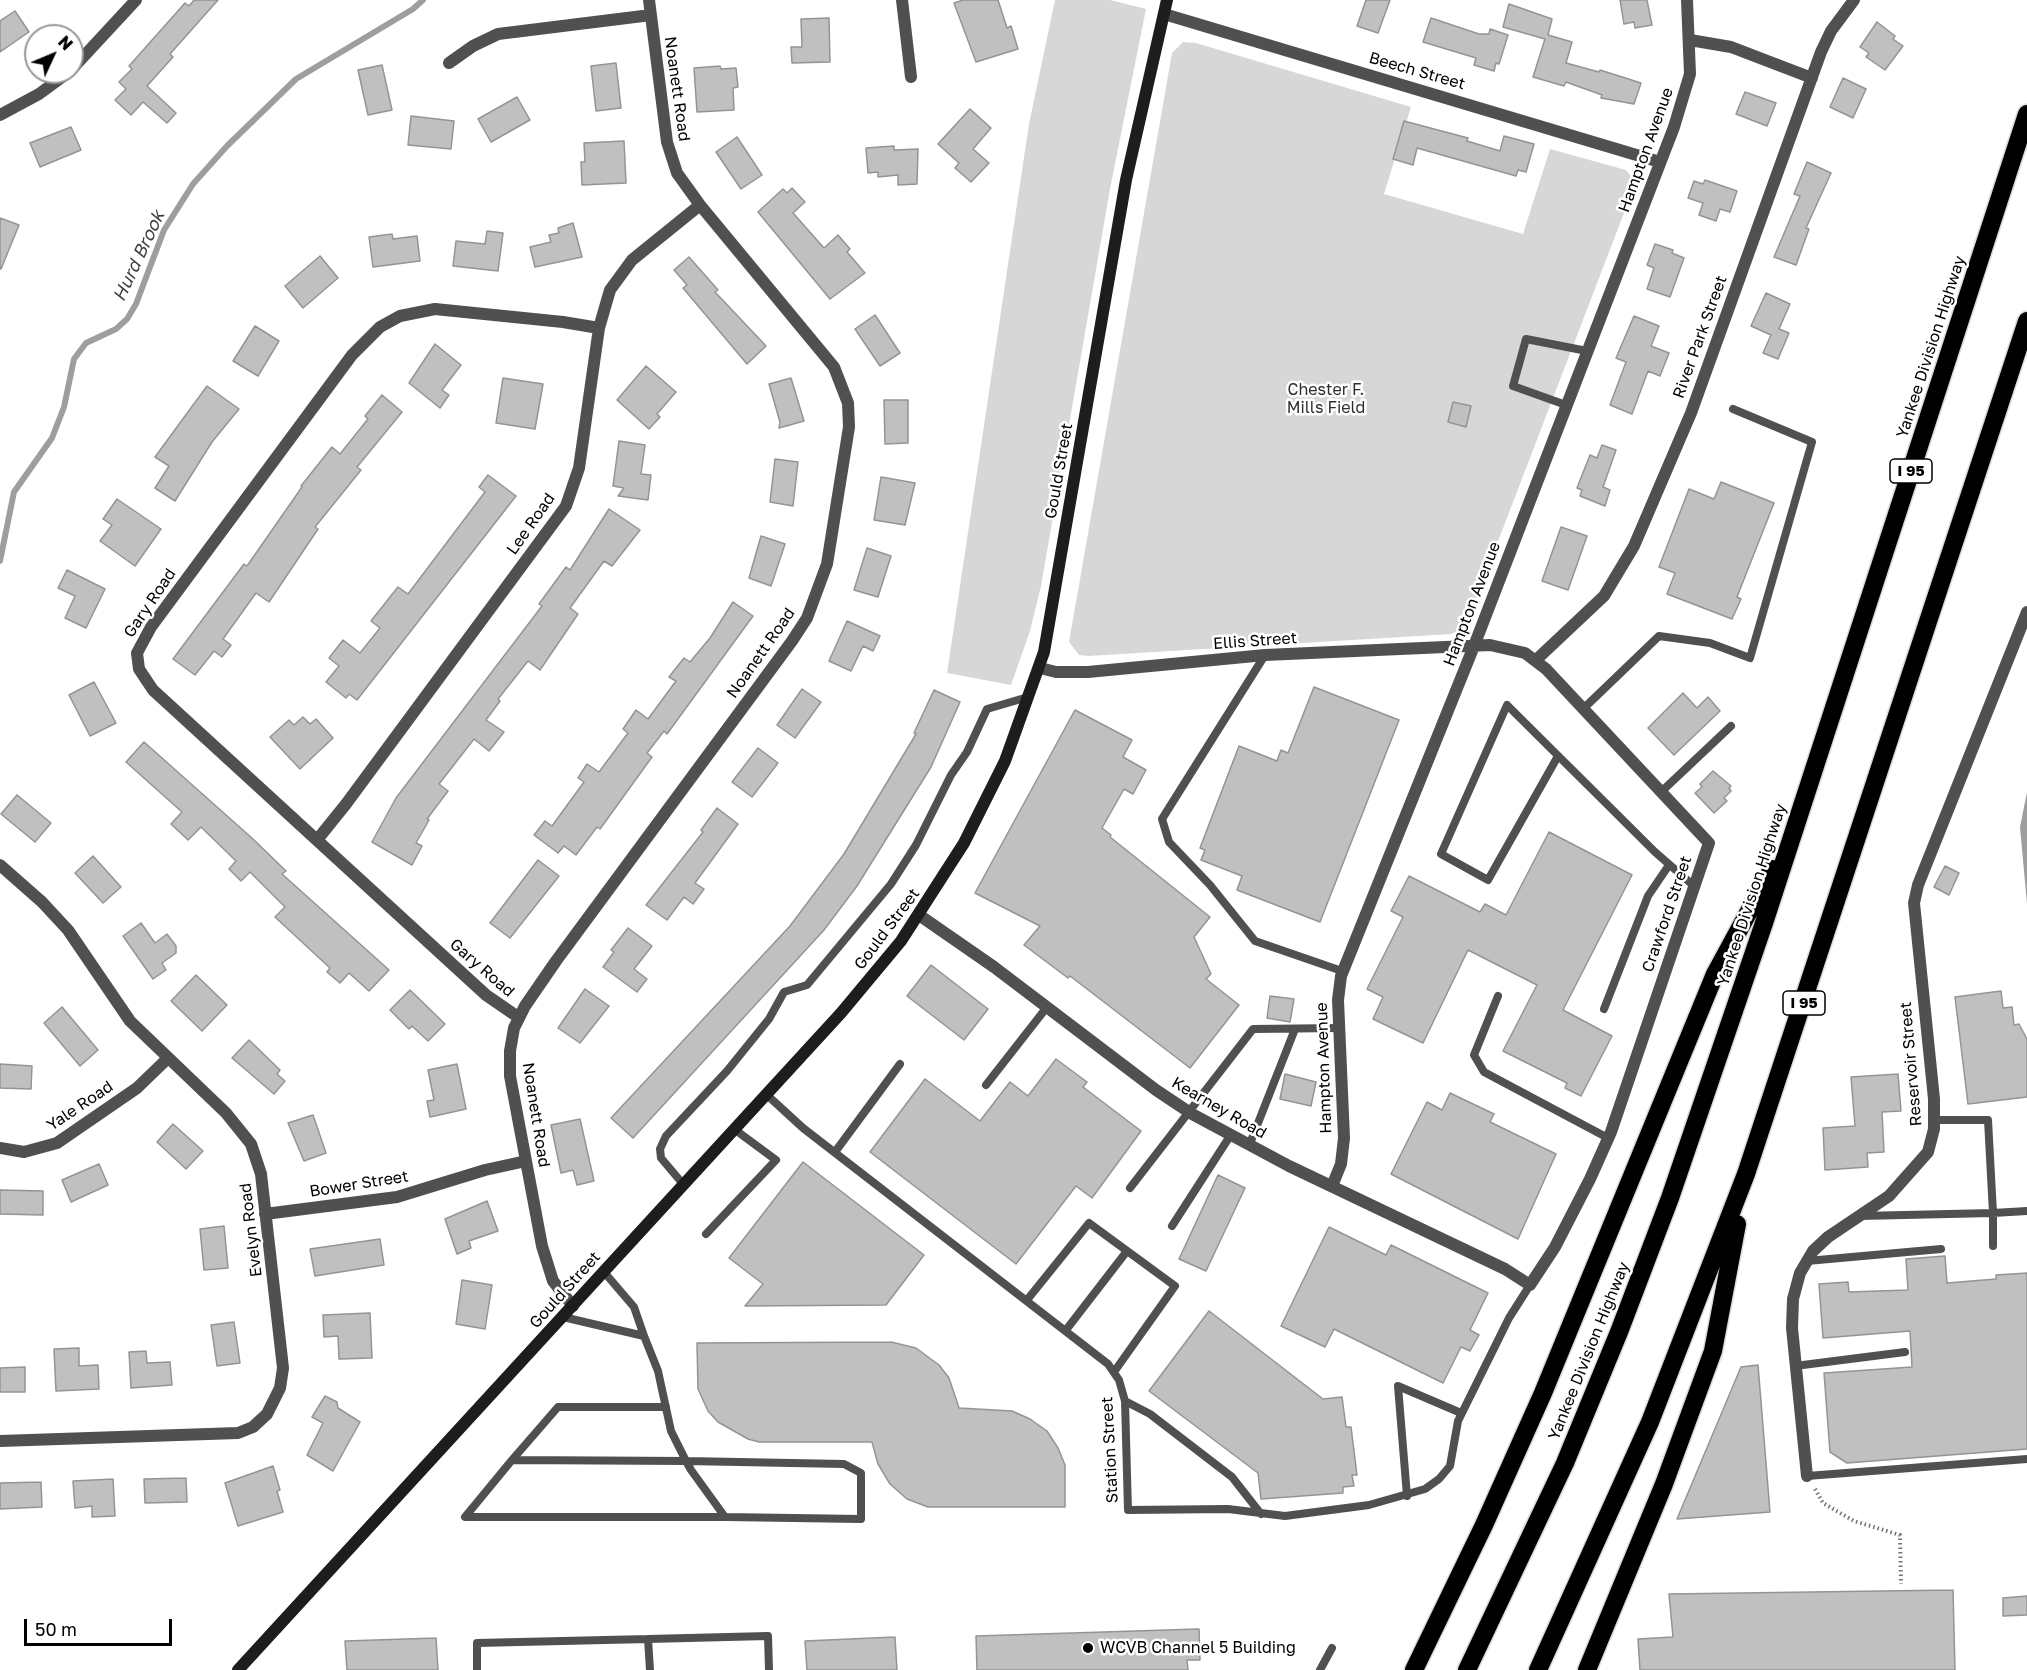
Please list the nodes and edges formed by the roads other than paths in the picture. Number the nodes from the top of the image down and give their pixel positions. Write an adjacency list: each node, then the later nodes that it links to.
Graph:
1 (136, 0): 10 (street)
2 (649, 0): 8 (street, Noanett Road)
3 (902, 0): 12 (street)
4 (1167, 0): 7 (main road, Gould Street)
5 (1687, 0): 9 (street, Hampton Avenue)
6 (1854, 0): 13 (street, River Park Street)
7 (1164, 14): 17 (street, Beech Street); 28 (main road, Gould Street)
8 (651, 15): 11 (street); 18 (street, Noanett Road)
9 (1690, 40): 13 (street); 17 (street, Hampton Avenue)
10 (84, 56)
11 (448, 63)
12 (911, 77)
13 (1812, 78): 27 (street, River Park Street)
14 (53, 84): 16 (street)
15 (2027, 114): 34 (highway, Yankee Division Highway / I 95)
16 (0, 115)
17 (1660, 162): 21 (street, Hampton Avenue)
18 (700, 205): 20 (street, Lee Road); 44 (street, Noanett Road)
19 (2027, 321): 60 (highway, I 95)
20 (599, 328): 35 (street, Lee Road); 35 (street, Gary Road)
21 (1587, 351): 22 (street, Hampton Avenue); 22 (lane)
22 (1566, 405): 25 (street, Hampton Avenue)
23 (1733, 409): 30 (lane)
24 (2027, 612): 52 (street, Reservoir Street)
25 (1474, 646): 26 (street, Ellis Street); 27 (street, Crawford Street); 40 (street, Hampton Avenue)
26 (1265, 655): 28 (street, Ellis Street); 40 (lane)
27 (1536, 660): 30 (street, Crawford Street)
28 (1040, 668): 29 (main road, Gould Street)
29 (1028, 697): 39 (main road, Gould Street); 61 (lane)
30 (1583, 709): 33 (street, Crawford Street)
31 (1731, 726): 33 (lane)
32 (1558, 756): 32 (lane); 36 (lane)
33 (1661, 792): 38 (street, Crawford Street)
34 (1795, 828): 102 (highway); 103 (highway, Yankee Division Highway / I 95)
35 (317, 840): 44 (street, Gary Road)
36 (1669, 865): 38 (lane); 43 (lane)
37 (0, 866): 47 (street, Evelyn Road)
38 (1694, 886): 55 (street, Crawford Street)
39 (919, 915): 42 (street, Kearney Road); 50 (main road, Gould Street)
40 (1342, 972): 46 (street, Hampton Avenue)
41 (1498, 996): 55 (lane)
42 (1047, 1007): 49 (lane); 51 (street, Kearney Road)
43 (1604, 1009)
44 (518, 1017): 59 (street, Noanett Road)
45 (1295, 1029): 46 (lane); 51 (lane); 56 (lane)
46 (1339, 1029): 62 (street, Hampton Avenue)
47 (167, 1059): 57 (street, Yale Road); 66 (street, Evelyn Road)
48 (900, 1064): 58 (lane)
49 (986, 1085)
50 (767, 1095): 53 (main road, Gould Street); 58 (lane, Station Street)
51 (1189, 1112): 54 (street, Kearney Road); 63 (lane)
52 (1934, 1120): 65 (lane); 67 (street, Reservoir Street)
53 (734, 1129): 61 (main road, Gould Street); 69 (lane)
54 (1230, 1136): 56 (street, Kearney Road); 68 (lane)
55 (1608, 1138): 75 (street, Crawford Street)
56 (1250, 1146): 62 (street, Kearney Road)
57 (0, 1148)
58 (835, 1152): 76 (lane, Station Street)
59 (526, 1161): 66 (street, Bower Street); 77 (street, Noanett Road)
60 (1746, 1174): 104 (highway, I 95); 105 (highway)
61 (683, 1184): 74 (main road, Gould Street)
62 (1332, 1186): 75 (street, Kearney Road)
63 (1130, 1188)
64 (2027, 1211): 65 (lane)
65 (1993, 1213): 67 (lane); 70 (lane)
66 (265, 1214): 87 (street, Evelyn Road)
67 (1860, 1216): 73 (street, Reservoir Street)
68 (1172, 1226)
69 (706, 1234)
70 (1993, 1246)
71 (1941, 1249): 73 (lane)
72 (1127, 1251): 76 (lane); 79 (lane); 83 (lane)
73 (1807, 1261): 82 (street, Reservoir Street)
74 (604, 1272): 77 (main road, Gould Street); 80 (lane)
75 (1530, 1286): 86 (lane, Station Street)
76 (1027, 1300): 79 (lane, Station Street)
77 (573, 1306): 78 (main road, Gould Street)
78 (563, 1317): 80 (lane); 97 (main road, Gould Street)
79 (1066, 1330): 83 (lane, Station Street)
80 (644, 1336): 85 (lane)
81 (1905, 1352): 82 (lane)
82 (1796, 1366): 91 (street, Reservoir Street)
83 (1114, 1372): 84 (lane, Station Street)
84 (1125, 1401): 93 (lane); 93 (lane, Station Street)
85 (666, 1407): 89 (lane); 90 (lane)
86 (1461, 1413): 92 (lane, Station Street); 92 (lane)
87 (0, 1441)
88 (2027, 1459): 91 (lane)
89 (512, 1460): 90 (lane); 94 (lane)
90 (686, 1461): 94 (lane); 94 (lane)
91 (1807, 1476)
92 (1407, 1496): 93 (lane, Station Street)
93 (1261, 1514)
94 (725, 1517)
95 (648, 1639): 98 (lane); 99 (lane); 100 (lane)
96 (1332, 1648): 101 (lane)
97 (238, 1670)
98 (477, 1670)
99 (650, 1670)
100 (769, 1670)
101 (1320, 1670)
102 (1414, 1670)
103 (1467, 1670)
104 (1538, 1670)
105 (1587, 1670)

